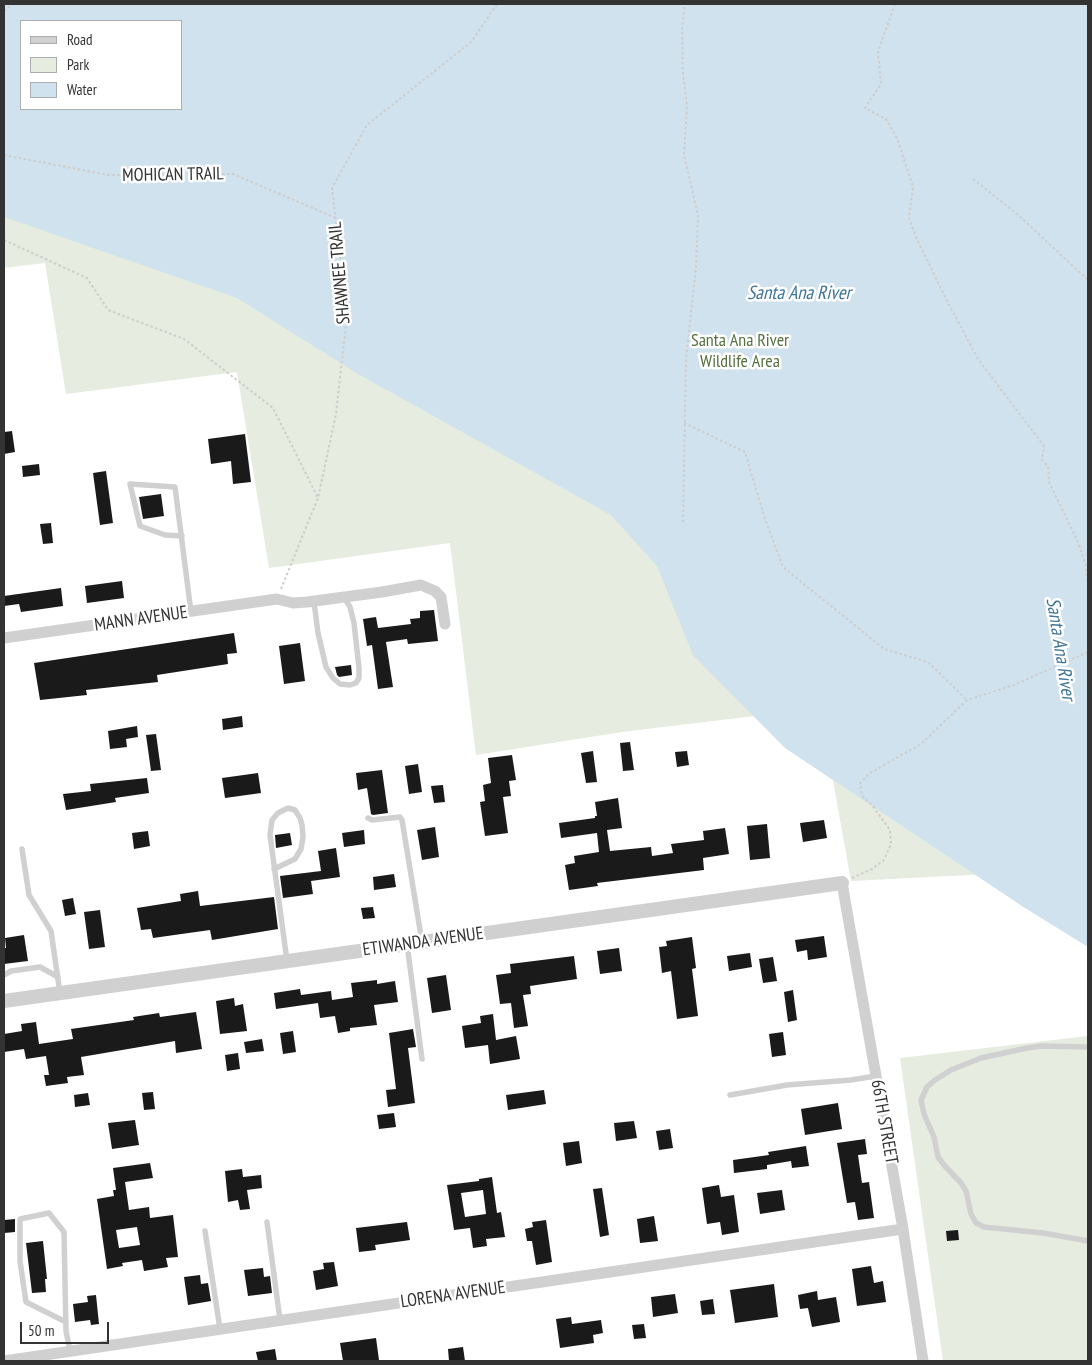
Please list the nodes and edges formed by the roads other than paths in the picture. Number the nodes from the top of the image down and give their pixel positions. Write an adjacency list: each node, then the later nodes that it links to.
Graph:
1 (182, 536): 1 (lane); 4 (lane)
2 (344, 597): 3 (street, MANN AVENUE); 3 (lane); 5 (street, MANN AVENUE)
3 (314, 602): 4 (street, MANN AVENUE)
4 (191, 612): 6 (street, MANN AVENUE)
5 (445, 624)
6 (4, 638)
7 (368, 818): 11 (lane)
8 (22, 849): 15 (lane)
9 (274, 869): 9 (lane); 13 (lane)
10 (842, 883): 11 (street, ETIWANDA AVENUE); 20 (street, 66TH STREET)
11 (422, 942): 12 (street, ETIWANDA AVENUE)
12 (407, 944): 13 (street, ETIWANDA AVENUE); 19 (lane)
13 (287, 961): 16 (street, ETIWANDA AVENUE)
14 (4, 975): 15 (lane)
15 (58, 978): 16 (lane)
16 (60, 993): 17 (street, ETIWANDA AVENUE)
17 (4, 1001)
18 (1088, 1048): 25 (lane)
19 (422, 1058)
20 (876, 1076): 21 (lane); 23 (street, 66TH STREET)
21 (730, 1095)
22 (267, 1222): 26 (lane)
23 (903, 1230): 26 (street, LORENA AVENUE); 31 (street, 66TH STREET)
24 (205, 1231): 28 (lane)
25 (1088, 1241)
26 (280, 1320): 28 (street, LORENA AVENUE)
27 (66, 1322): 27 (lane); 29 (lane)
28 (220, 1329): 29 (street, LORENA AVENUE)
29 (70, 1351): 30 (street, LORENA AVENUE)
30 (4, 1361)
31 (923, 1361)

